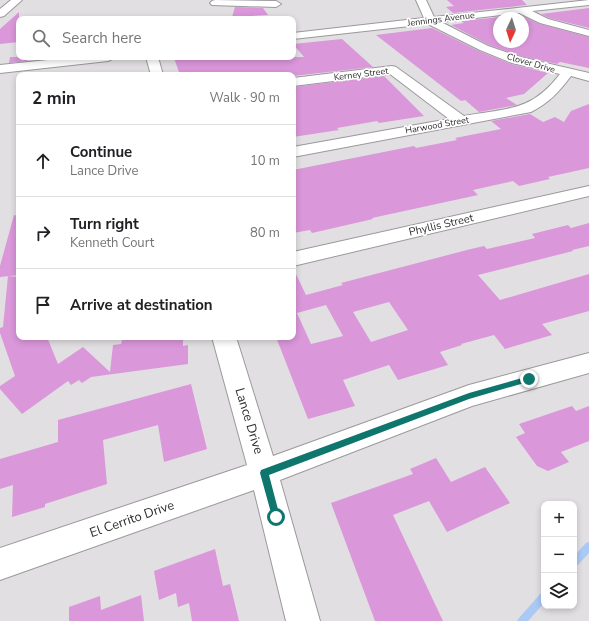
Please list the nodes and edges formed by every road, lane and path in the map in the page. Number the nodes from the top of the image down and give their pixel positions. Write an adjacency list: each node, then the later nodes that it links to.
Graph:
1 (17, 0): 7 (street)
2 (421, 0): 9 (street)
3 (216, 2): 5 (street); 8 (street)
4 (589, 2): 6 (street, Jennings Avenue)
5 (276, 4)
6 (521, 10): 9 (street, Jennings Avenue); 10 (street)
7 (0, 14)
8 (211, 14)
9 (431, 20): 11 (street, Jennings Avenue); 16 (street, Clover Drive)
10 (589, 33)
11 (296, 36)
12 (81, 60): 14 (street)
13 (153, 60): 15 (street)
14 (0, 69)
15 (156, 72)
16 (567, 73): 17 (street, Clover Drive); 19 (street, Harwood Street)
17 (589, 77)
18 (296, 82): 19 (street, Kerney Street)
19 (460, 120): 20 (street, Harwood Street)
20 (296, 151)
21 (589, 191): 22 (street, Phyllis Street)
22 (296, 258)
23 (225, 340): 25 (street, Lance Drive)
24 (589, 363): 25 (street, El Cerrito Drive)
25 (264, 473): 26 (street, El Cerrito Drive); 27 (street, Lance Drive)
26 (0, 564)
27 (304, 621)

